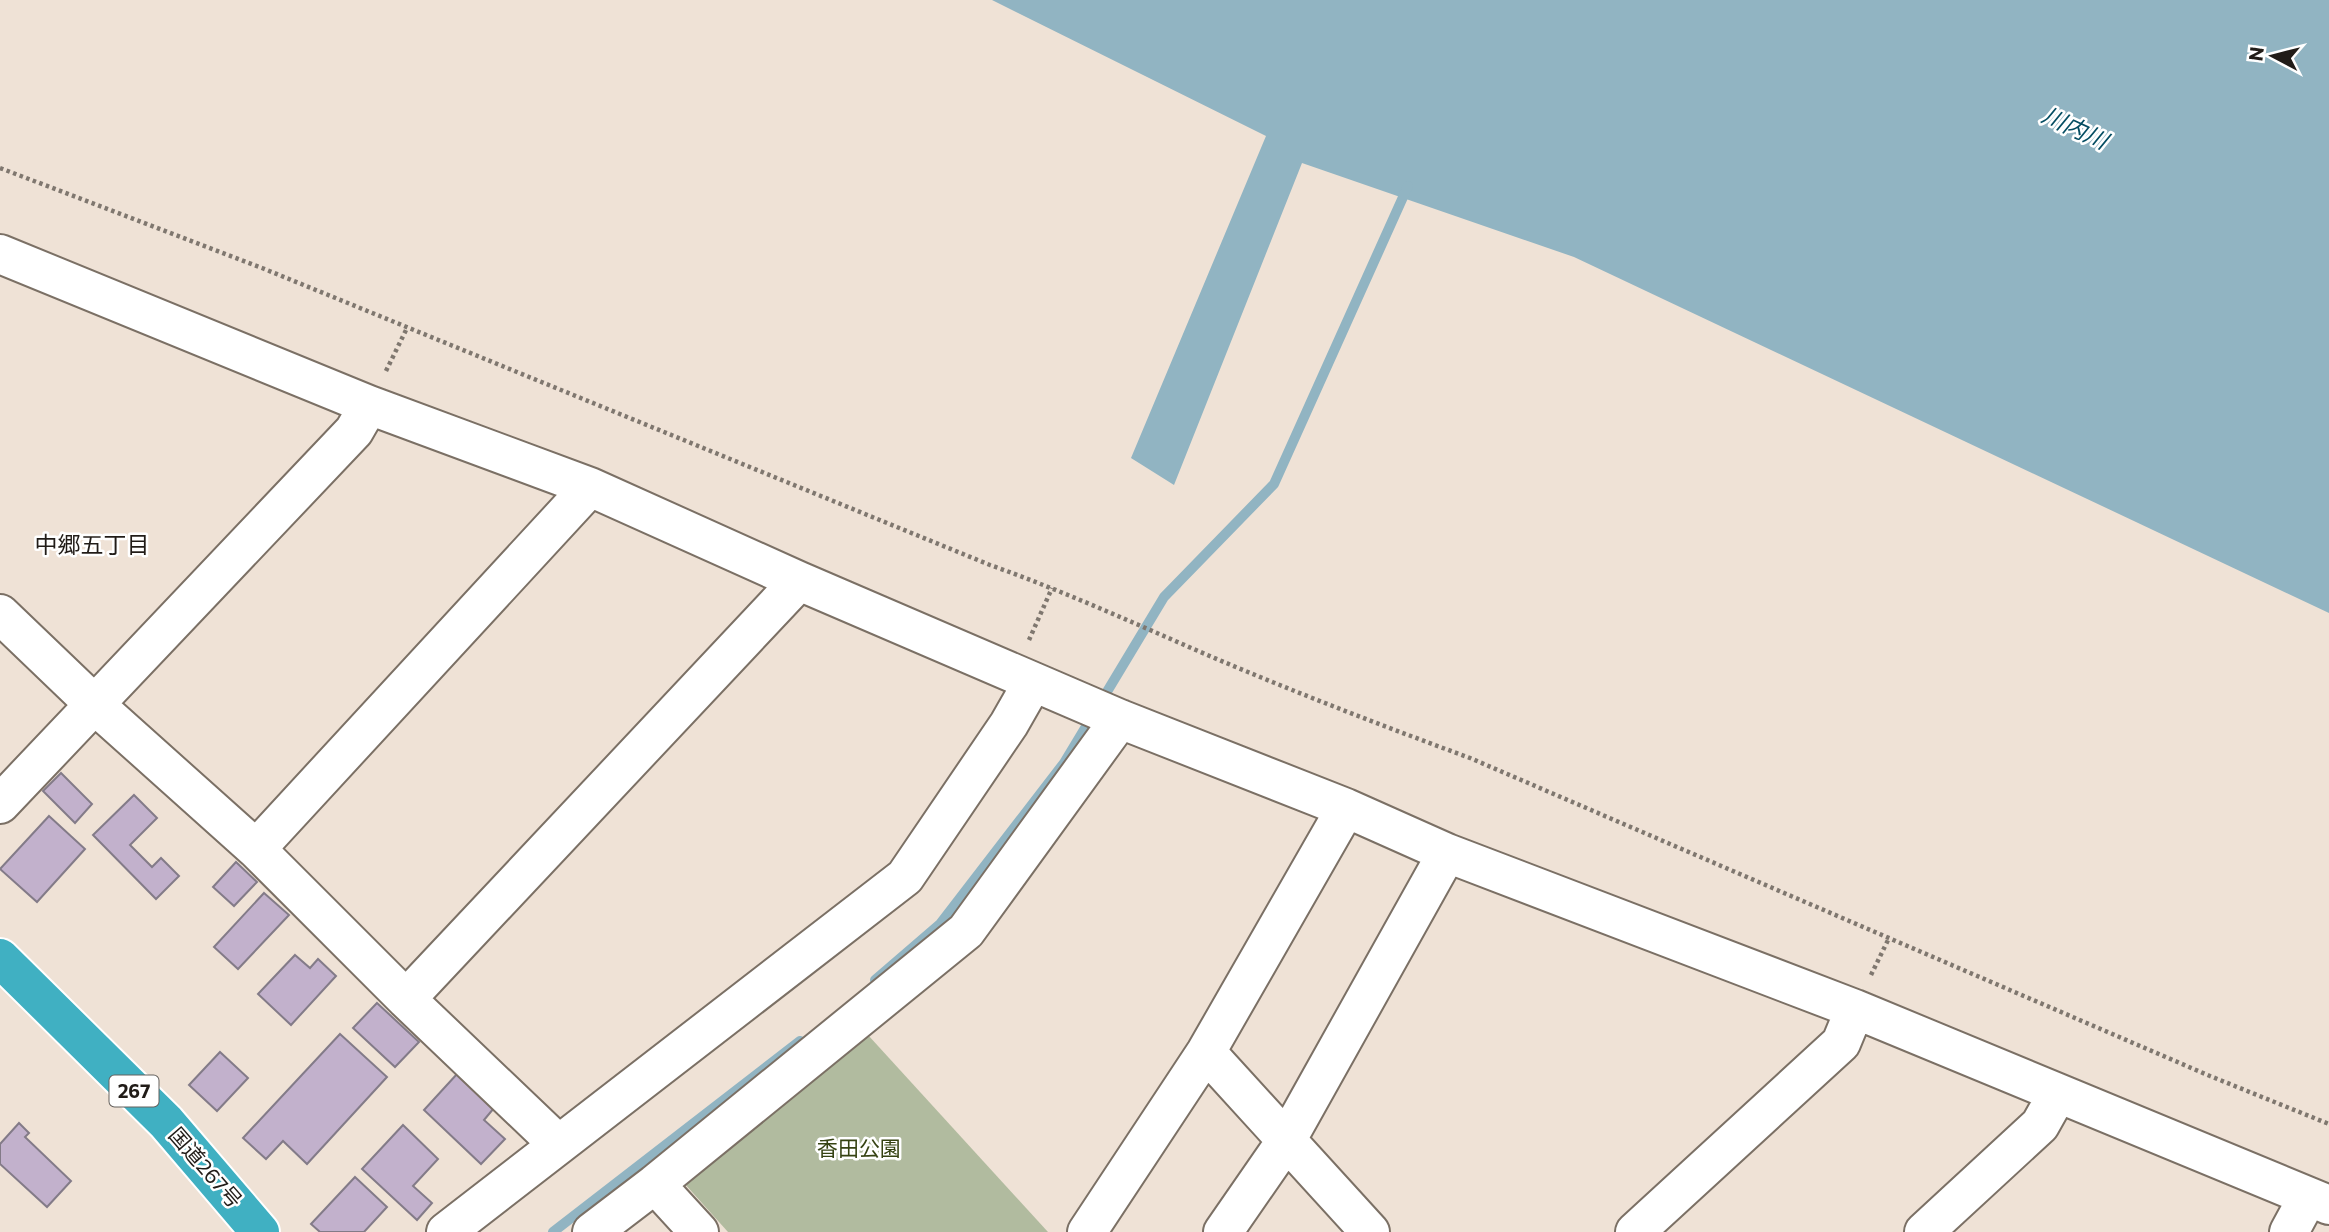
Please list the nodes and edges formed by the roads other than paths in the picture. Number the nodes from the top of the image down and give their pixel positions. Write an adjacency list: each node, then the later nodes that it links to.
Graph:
1 (0, 254): 2 (street)
2 (369, 405): 3 (street); 7 (street)
3 (590, 487): 4 (street); 11 (street)
4 (799, 581): 6 (street); 14 (street)
5 (0, 614): 7 (street)
6 (1023, 677): 8 (street); 19 (street)
7 (94, 705): 9 (street); 11 (street)
8 (1121, 719): 10 (street); 20 (street)
9 (0, 804)
10 (1346, 808): 12 (street); 16 (street)
11 (256, 849): 14 (street)
12 (1447, 853): 15 (street); 18 (street)
13 (0, 958): 22 (highway, 国道267号 / 267)
14 (406, 999): 19 (street)
15 (1855, 1009): 17 (street); 29 (street)
16 (1206, 1052): 18 (street); 26 (street)
17 (2058, 1093): 21 (street); 30 (street)
18 (1286, 1141): 27 (street); 28 (street)
19 (558, 1144): 23 (street)
20 (655, 1184): 24 (street); 25 (street)
21 (2318, 1201): 31 (street)
22 (260, 1232)
23 (446, 1232)
24 (592, 1232)
25 (699, 1232)
26 (1087, 1232)
27 (1223, 1232)
28 (1370, 1232)
29 (1635, 1232)
30 (1924, 1232)
31 (2289, 1232)

